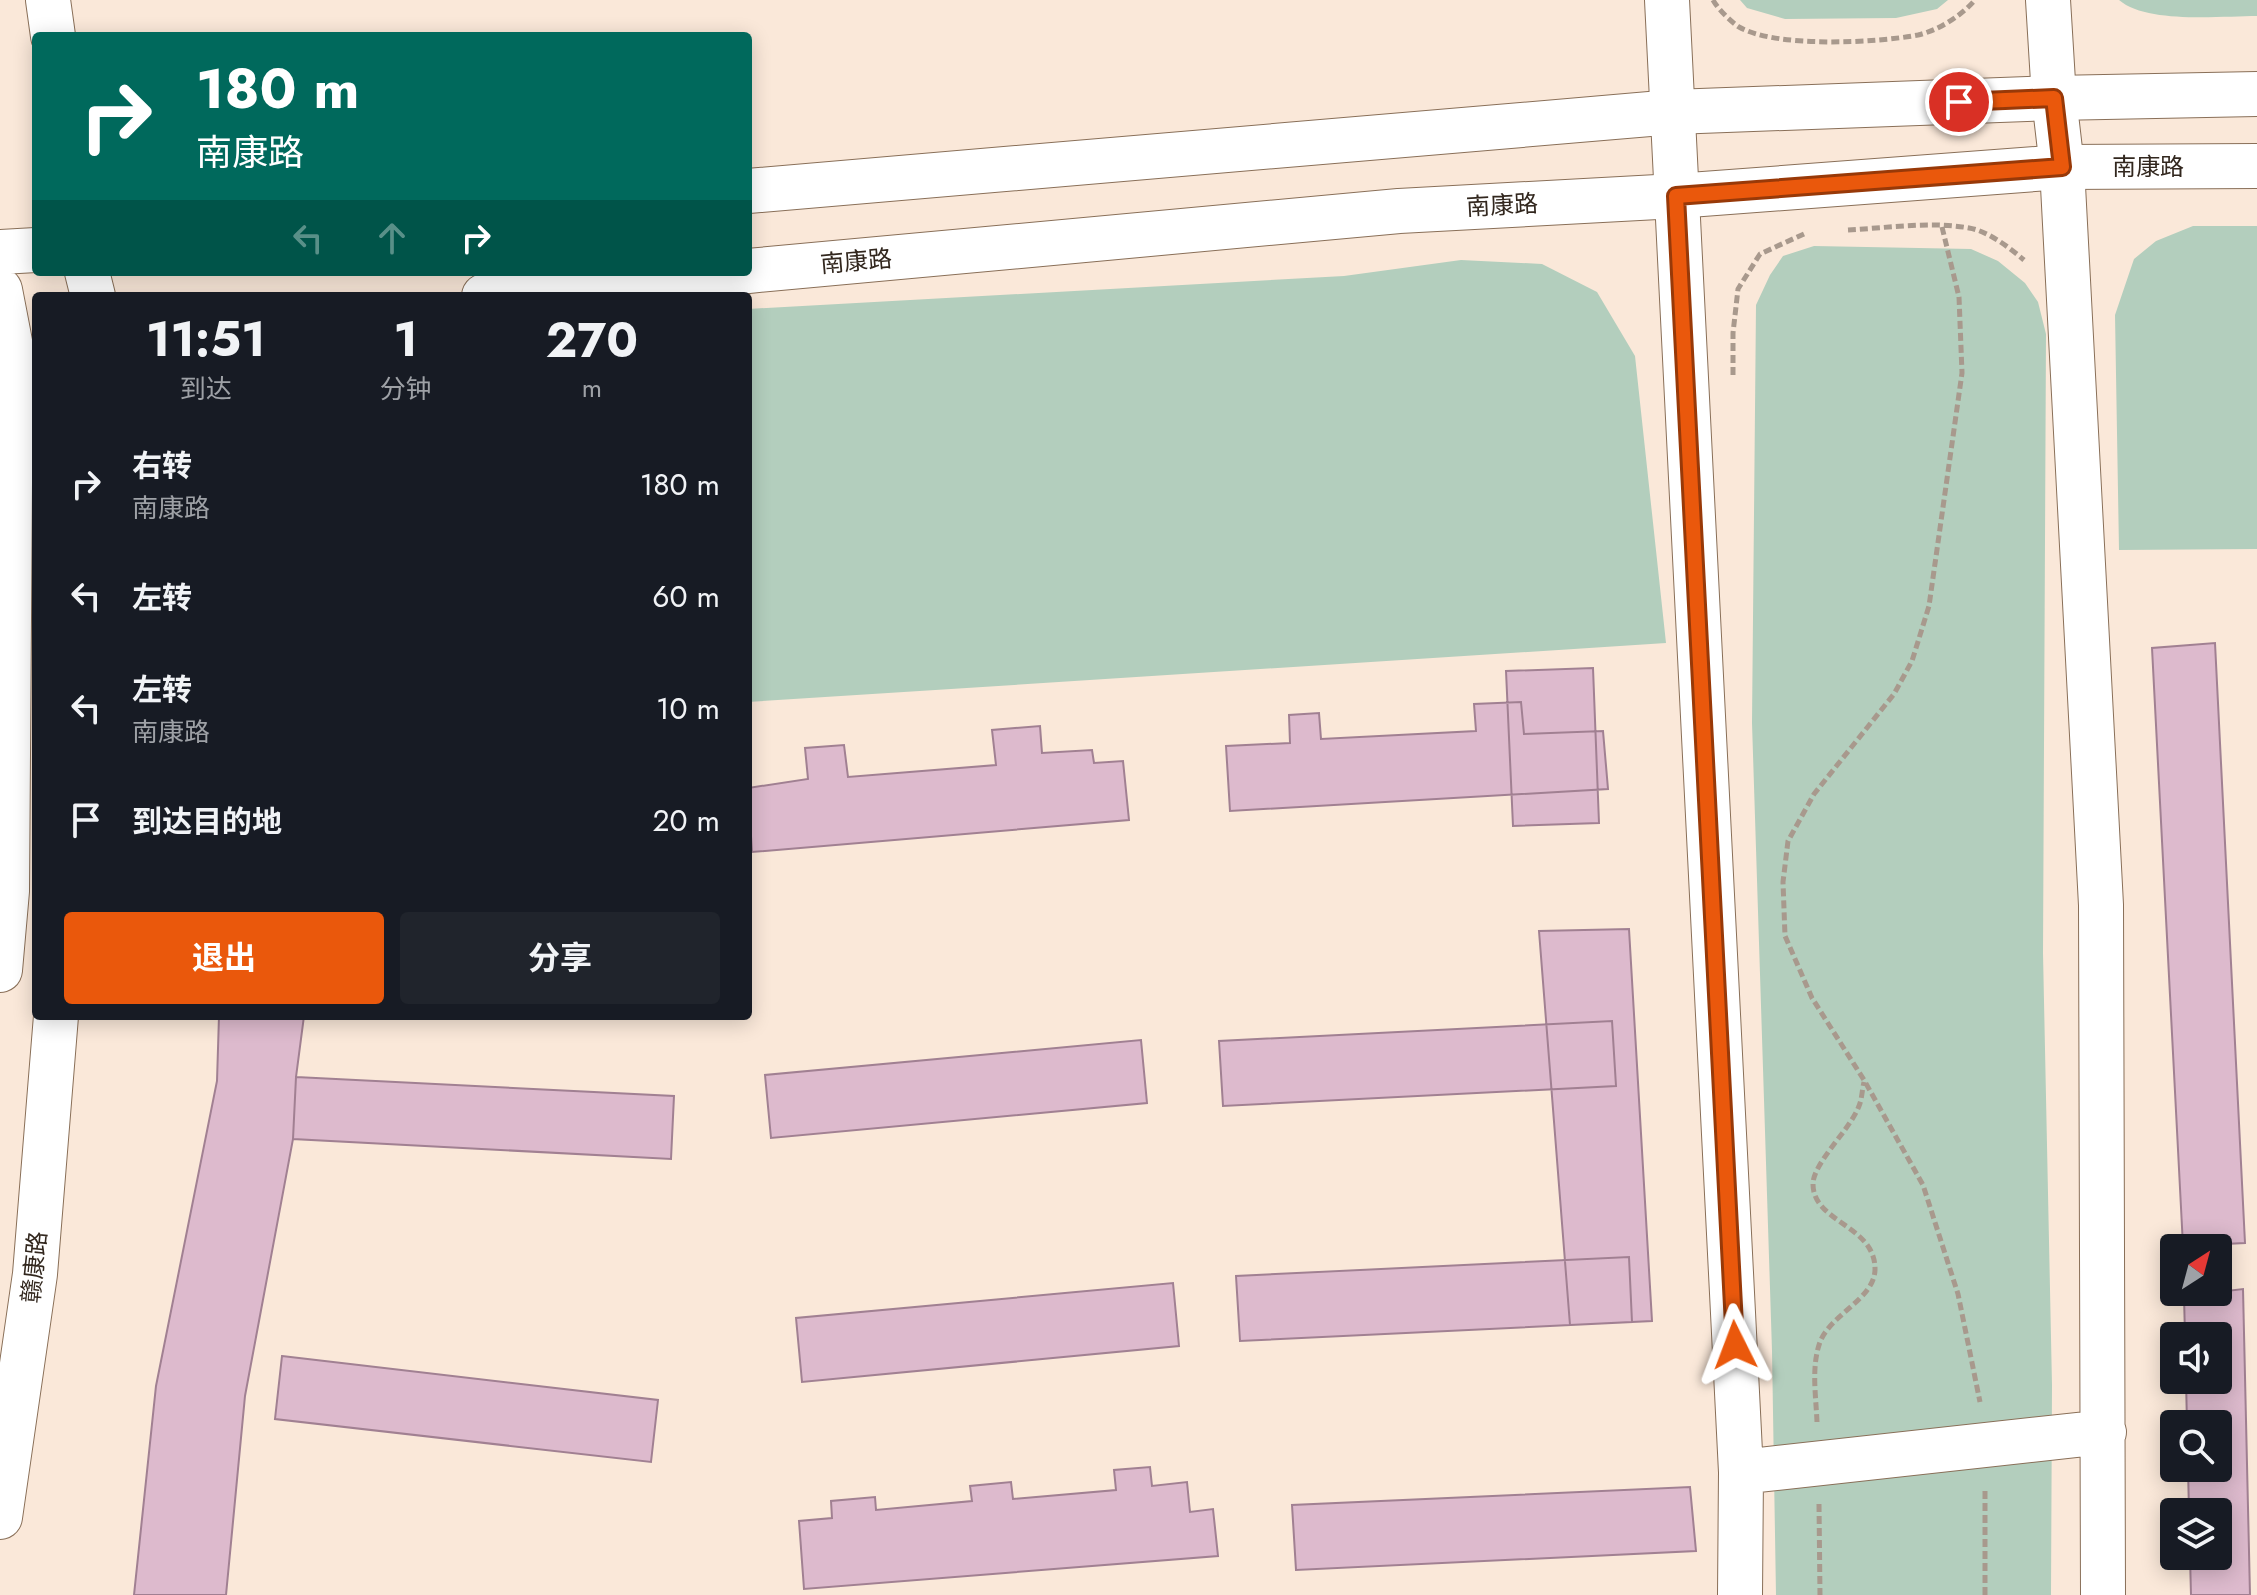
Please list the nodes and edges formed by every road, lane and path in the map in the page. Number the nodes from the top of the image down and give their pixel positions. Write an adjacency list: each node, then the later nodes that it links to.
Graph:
1 (48, 0): 6 (main road)
2 (1667, 0): 9 (main road)
3 (1713, 0): 4 (path)
4 (1975, 0)
5 (2048, 0): 8 (main road)
6 (52, 32)
7 (2257, 94): 8 (main road)
8 (2054, 98): 9 (main road); 11 (main road)
9 (1673, 112): 12 (main road); 13 (main road)
10 (2257, 166): 11 (main road, 南康路)
11 (2062, 167): 13 (main road, 南康路); 31 (main road)
12 (752, 191)
13 (1676, 196): 20 (main road, 南康路); 32 (main road)
14 (1942, 227): 15 (path); 19 (path); 28 (path)
15 (1833, 231)
16 (1818, 232): 25 (path)
17 (32, 250): 18 (main road)
18 (0, 252)
19 (2034, 269)
20 (752, 271)
21 (698, 276): 23 (main road)
22 (0, 290): 24 (main road)
23 (527, 292)
24 (16, 346): 26 (main road)
25 (1733, 381)
26 (0, 970)
27 (56, 1020): 35 (main road, 赣康路)
28 (1864, 1080): 29 (path); 30 (path)
29 (1981, 1414)
30 (1817, 1423)
31 (2104, 1432): 32 (main road); 39 (main road)
32 (1741, 1472): 36 (main road)
33 (1985, 1475): 38 (path)
34 (1818, 1500): 37 (path)
35 (0, 1517)
36 (1740, 1595)
37 (1820, 1595)
38 (1985, 1595)
39 (2103, 1595)

